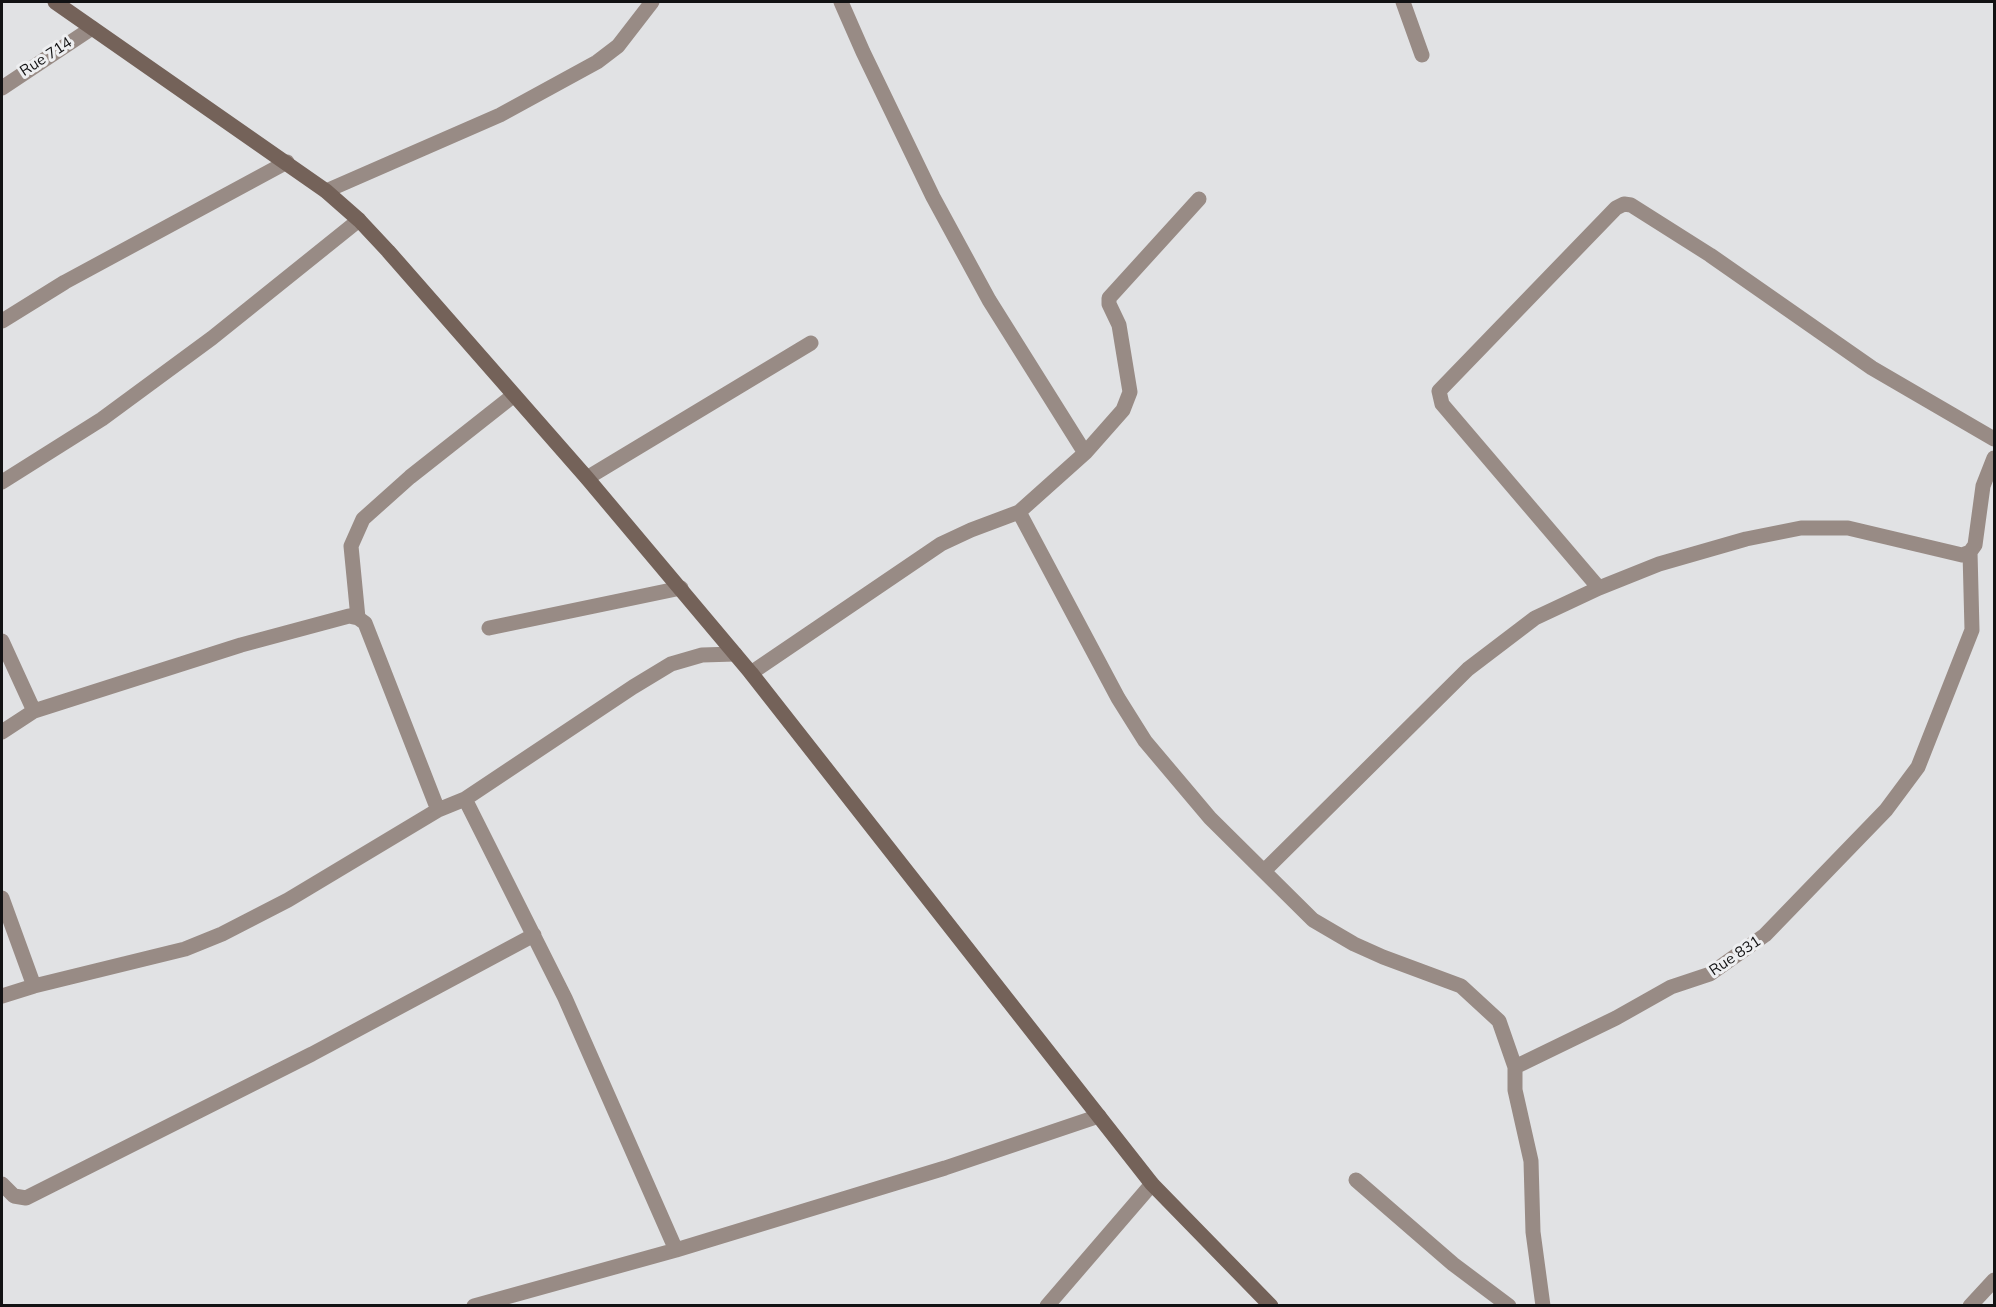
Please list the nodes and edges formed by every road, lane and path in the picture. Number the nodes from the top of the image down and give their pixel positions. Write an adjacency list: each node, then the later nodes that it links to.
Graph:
1 (55, 2): 5 (street)
2 (652, 2): 9 (street)
3 (841, 2): 16 (street)
4 (1403, 2): 6 (street)
5 (92, 28): 7 (street, Rue 714); 8 (street)
6 (1422, 55)
7 (2, 88)
8 (286, 162): 9 (street); 12 (street)
9 (326, 190): 11 (street)
10 (1198, 199): 16 (street)
11 (359, 220): 14 (street); 19 (street)
12 (2, 321)
13 (811, 343): 18 (street)
14 (514, 395): 18 (street); 24 (street)
15 (1995, 439): 23 (street)
16 (1085, 453): 20 (street)
17 (1995, 458): 21 (street, Rue 831)
18 (587, 478): 22 (street)
19 (2, 482)
20 (1019, 512): 28 (street); 33 (street)
21 (1970, 552): 23 (street); 38 (street, Rue 831)
22 (681, 588): 25 (street); 27 (street)
23 (1599, 588): 33 (street)
24 (358, 618): 29 (street); 32 (street)
25 (489, 628)
26 (2, 641): 29 (street)
27 (735, 654): 28 (street); 31 (street)
28 (751, 673): 39 (street)
29 (34, 711): 30 (street)
30 (2, 732)
31 (465, 799): 32 (street); 35 (street)
32 (438, 810): 36 (street)
33 (1264, 872): 38 (street)
34 (2, 898): 36 (street)
35 (534, 935): 41 (street); 43 (street)
36 (34, 986): 37 (street)
37 (2, 996)
38 (1515, 1066): 49 (street)
39 (1099, 1116): 42 (street); 43 (street)
40 (1356, 1180): 48 (street)
41 (2, 1184)
42 (1152, 1184): 46 (street); 47 (street)
43 (676, 1250): 45 (street)
44 (1995, 1280): 50 (street)
45 (476, 1305)
46 (1047, 1305)
47 (1271, 1305)
48 (1509, 1305)
49 (1543, 1305)
50 (1970, 1305)

